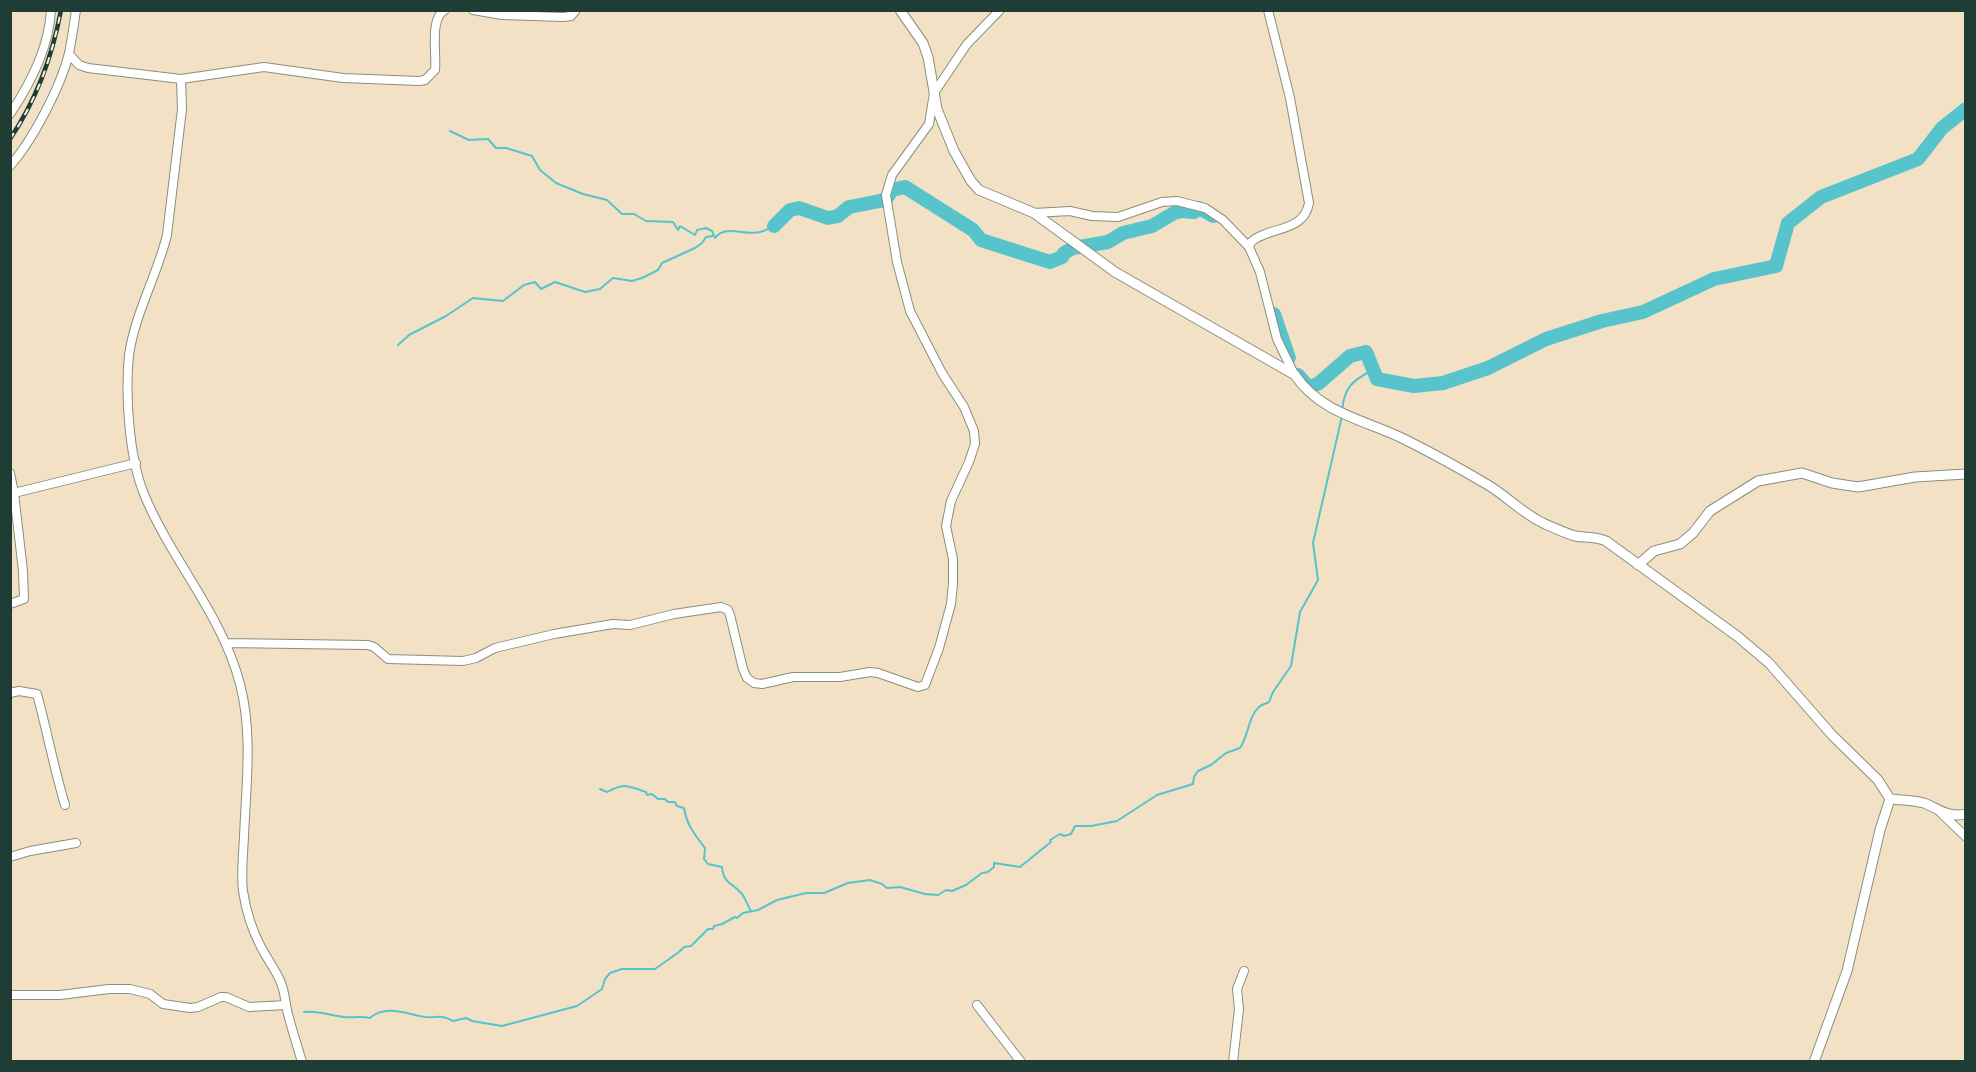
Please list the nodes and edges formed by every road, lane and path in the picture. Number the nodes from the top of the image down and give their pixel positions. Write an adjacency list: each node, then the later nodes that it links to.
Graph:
1 (51, 10): 12 (street)
2 (76, 10): 9 (street)
3 (445, 10): 10 (street)
4 (473, 10): 5 (street)
5 (576, 10)
6 (900, 10): 11 (street)
7 (1000, 10): 11 (street)
8 (1268, 10): 15 (street)
9 (69, 54): 10 (street); 13 (street)
10 (181, 79): 17 (street)
11 (934, 93): 14 (street); 23 (street)
12 (10, 114)
13 (10, 166)
14 (1034, 213): 15 (street); 16 (street)
15 (1250, 247): 16 (street)
16 (1295, 375): 21 (street)
17 (136, 463): 20 (street); 23 (street)
18 (10, 473): 20 (street)
19 (1965, 474): 21 (street)
20 (12, 494): 22 (street)
21 (1638, 565): 25 (street)
22 (10, 604)
23 (226, 643): 34 (street)
24 (10, 693): 26 (street)
25 (1890, 799): 27 (street); 39 (street)
26 (65, 805)
27 (1940, 812): 28 (street); 29 (street)
28 (1965, 814)
29 (1965, 837)
30 (76, 843): 31 (street)
31 (10, 857)
32 (1244, 971): 38 (street)
33 (10, 995): 34 (street)
34 (286, 1005): 36 (street)
35 (977, 1005): 37 (street)
36 (302, 1062)
37 (1021, 1062)
38 (1233, 1062)
39 (1814, 1062)

